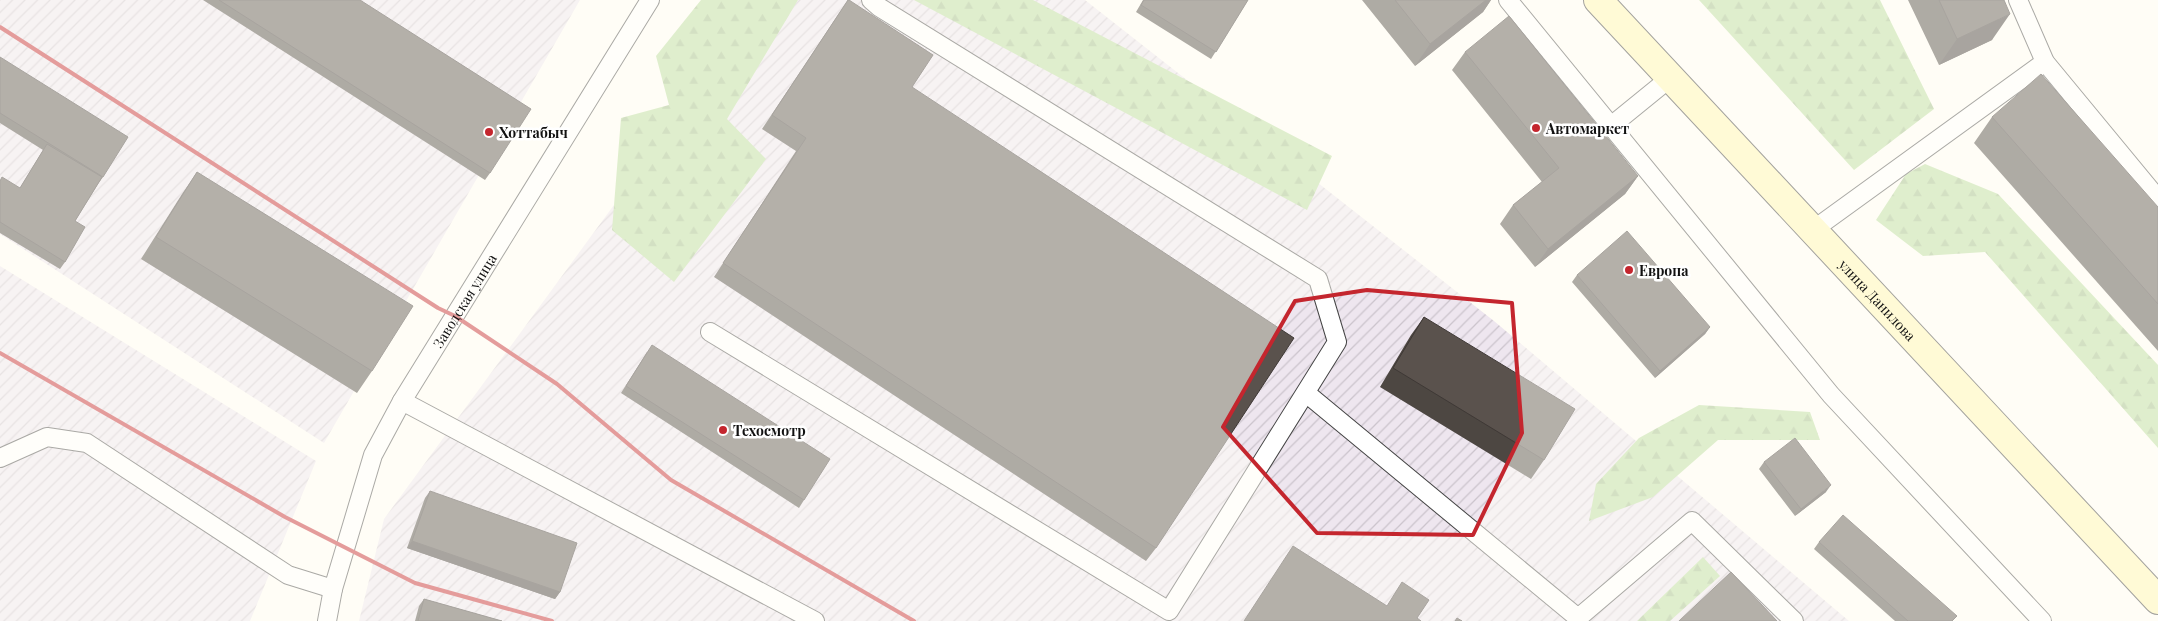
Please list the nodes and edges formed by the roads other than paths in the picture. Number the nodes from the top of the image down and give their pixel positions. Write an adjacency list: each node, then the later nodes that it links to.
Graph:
1 (650, 0): 14 (lane, Заводская улица)
2 (871, 0): 13 (lane)
3 (1508, 0): 9 (lane)
4 (1598, 0): 6 (main road, улица Данилова)
5 (2018, 0): 7 (lane)
6 (1618, 12): 8 (main road, улица Данилова)
7 (2045, 62): 10 (lane); 11 (lane)
8 (1670, 78): 9 (lane); 11 (main road, улица Данилова)
9 (1610, 126): 22 (lane)
10 (2158, 199)
11 (1812, 230): 17 (main road, улица Данилова)
12 (710, 332): 18 (lane)
13 (1306, 393): 18 (lane); 21 (lane)
14 (402, 401): 16 (lane, Заводская улица); 20 (lane)
15 (0, 458): 16 (lane)
16 (333, 589): 19 (lane, Заводская улица)
17 (2158, 600)
18 (1171, 616)
19 (327, 621)
20 (815, 621)
21 (1794, 621)
22 (2042, 621)

